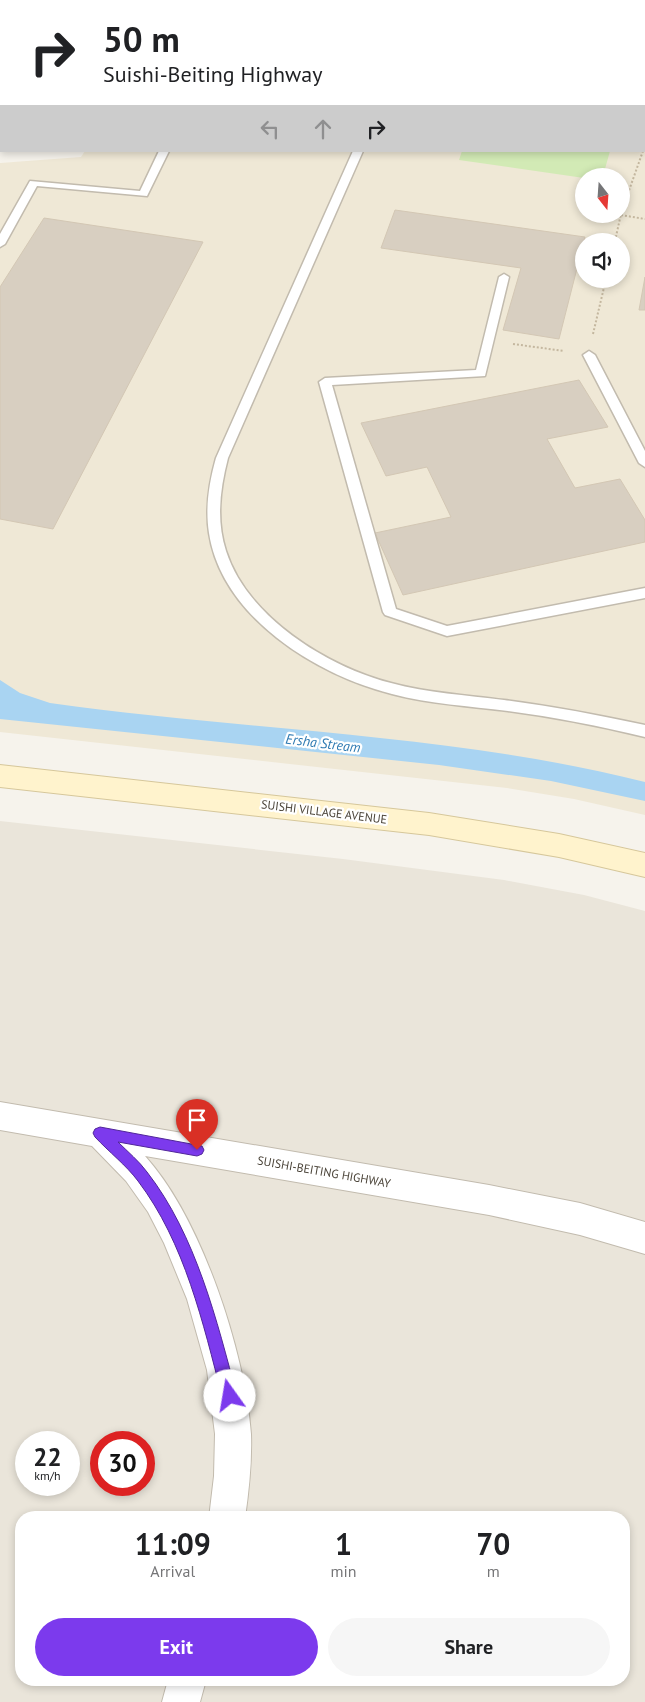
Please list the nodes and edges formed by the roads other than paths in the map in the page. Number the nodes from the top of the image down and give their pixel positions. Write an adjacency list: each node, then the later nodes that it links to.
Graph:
1 (164, 152): 3 (lane)
2 (358, 152): 8 (lane)
3 (0, 244)
4 (504, 278): 7 (lane)
5 (589, 355): 6 (lane)
6 (645, 463)
7 (645, 593)
8 (645, 731)
9 (0, 776): 10 (street, SUISHI VILLAGE AVENUE)
10 (645, 864)
11 (0, 1116): 12 (street, SUISHI-BEITING HIGHWAY)
12 (100, 1133): 13 (street, SUISHI-BEITING HIGHWAY); 14 (street)
13 (645, 1238)
14 (228, 1511)
15 (185, 1686): 16 (street)
16 (181, 1702)

